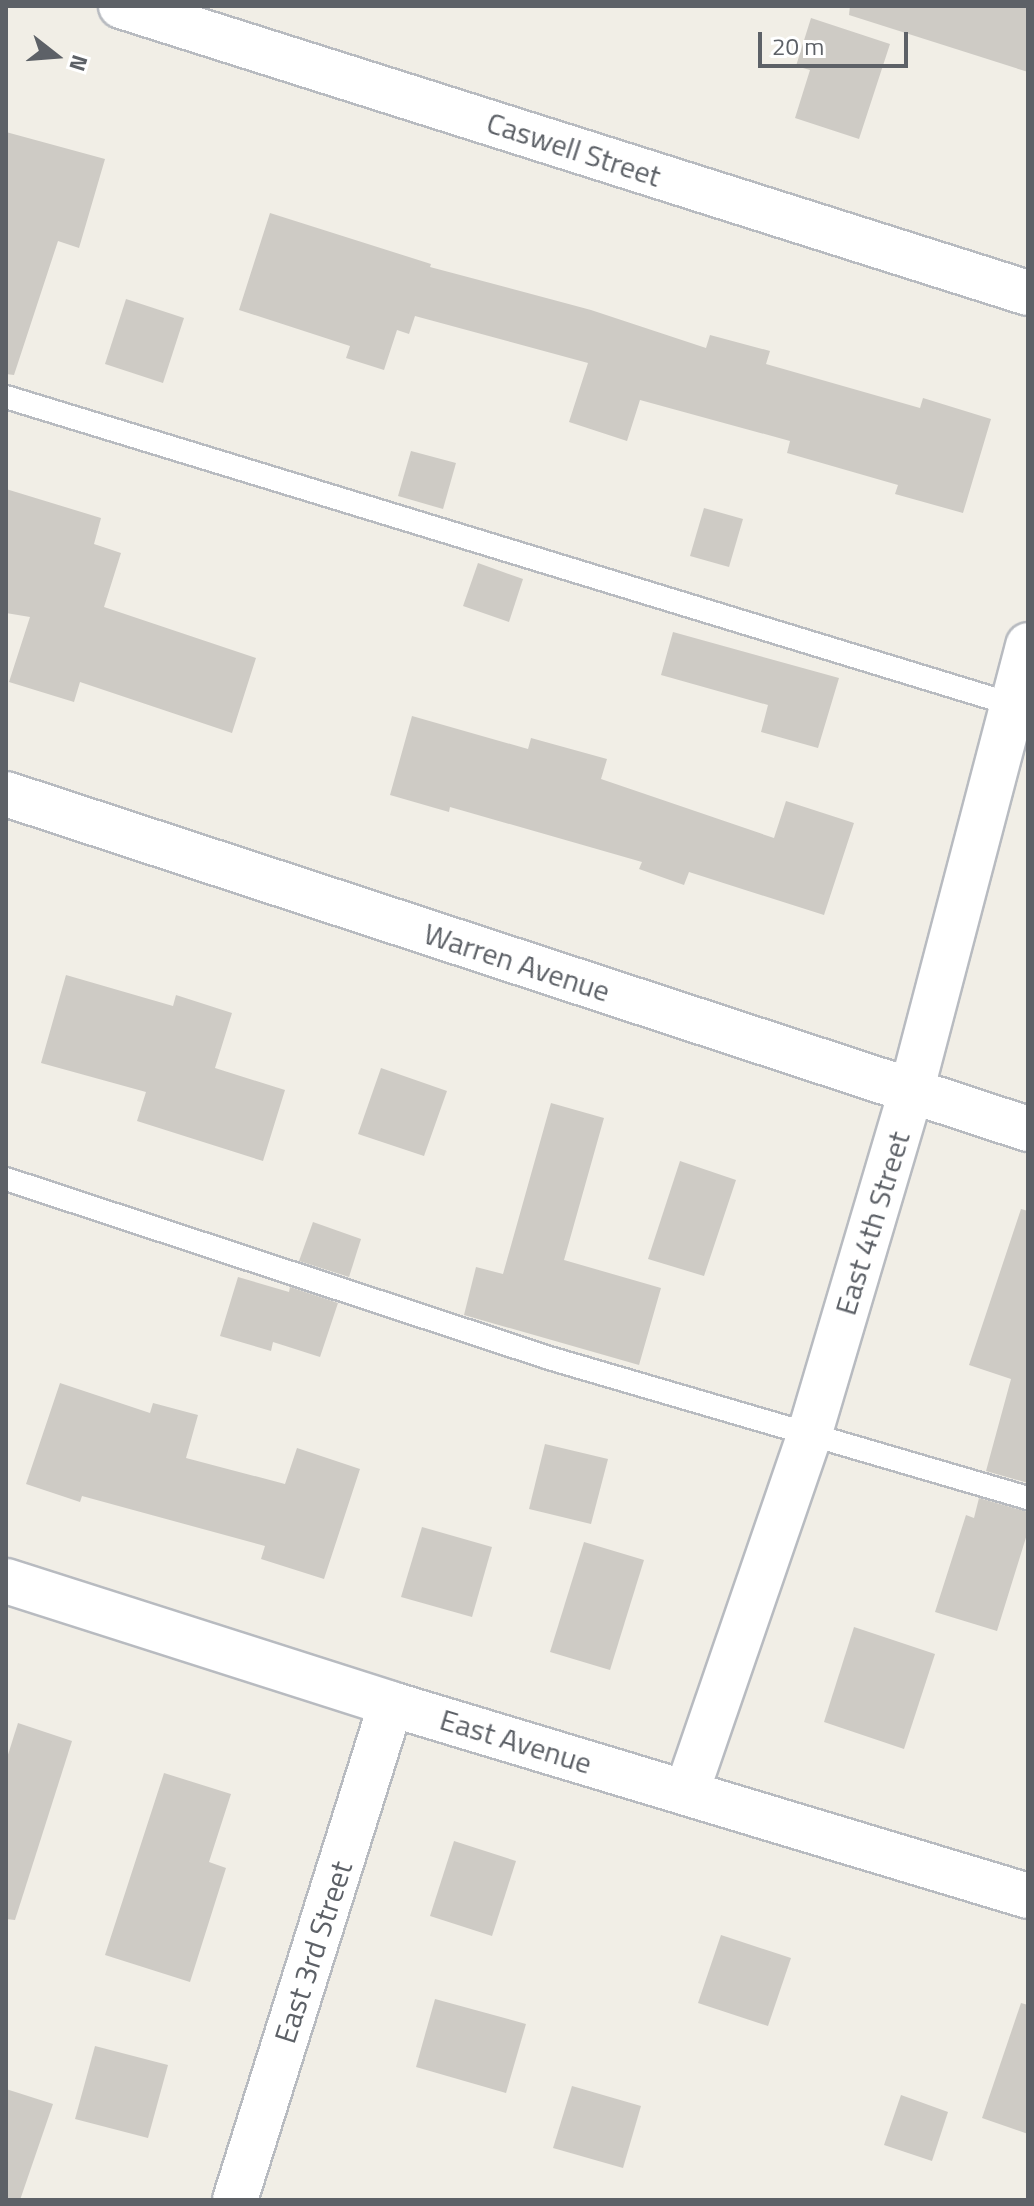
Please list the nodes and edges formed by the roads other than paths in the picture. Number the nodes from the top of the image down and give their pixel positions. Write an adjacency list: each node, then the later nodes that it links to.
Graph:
1 (121, 6): 2 (street, Caswell Street)
2 (1028, 293)
3 (6, 397): 5 (lane)
4 (1028, 645): 5 (street, East 4th Street)
5 (1011, 704): 7 (street, East 4th Street)
6 (6, 794): 7 (street, Warren Avenue)
7 (911, 1092): 8 (street, Warren Avenue); 10 (street, East 4th Street)
8 (1028, 1129)
9 (6, 1179): 10 (lane)
10 (809, 1436): 11 (lane); 14 (street, East 4th Street)
11 (1028, 1498)
12 (6, 1581): 13 (street, East Avenue)
13 (391, 1704): 14 (street, East Avenue); 16 (street, East 3rd Street)
14 (687, 1791): 15 (street, East Avenue)
15 (1028, 1896)
16 (235, 2200)

